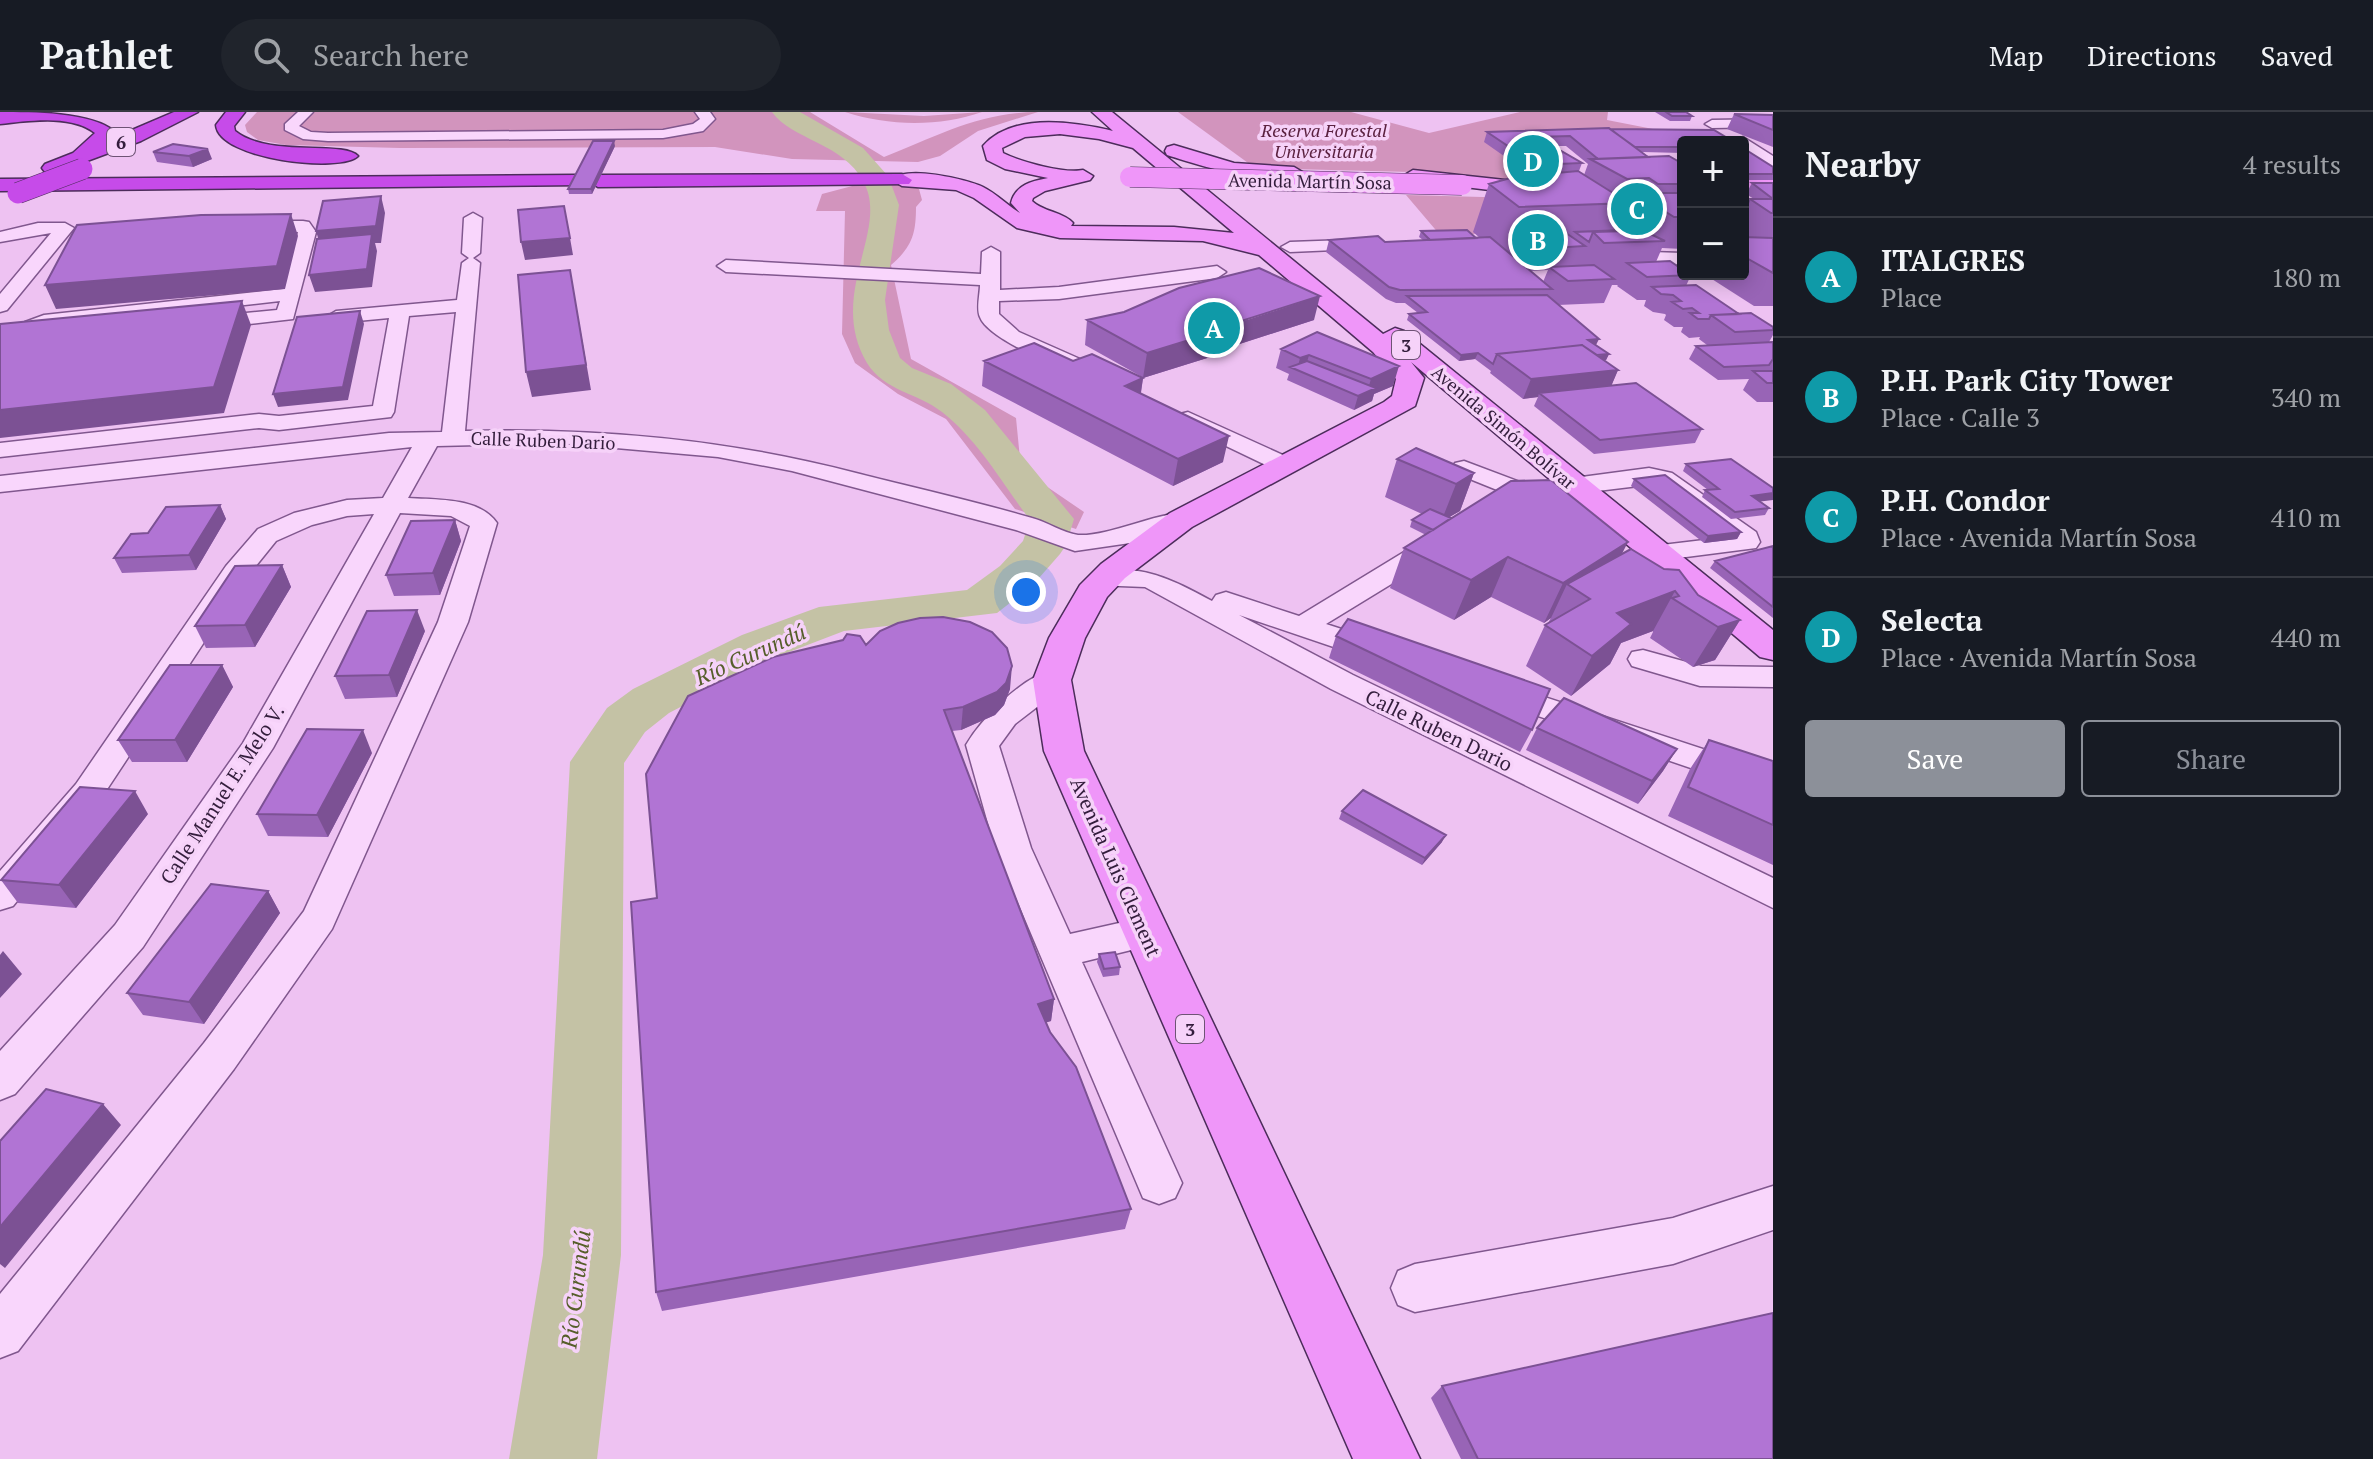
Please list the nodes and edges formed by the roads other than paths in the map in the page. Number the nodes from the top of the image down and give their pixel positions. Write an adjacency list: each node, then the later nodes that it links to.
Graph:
1 (189, 112): 19 (highway, 6)
2 (212, 112): 19 (highway, 6)
3 (236, 112): 16 (highway)
4 (306, 112): 5 (street)
5 (702, 112)
6 (1056, 112): 12 (main road)
7 (1101, 112): 15 (main road, Avenida Simón Bolívar / 3)
8 (1126, 112): 14 (main road, Avenida Simón Bolívar / 3)
9 (0, 118): 19 (highway)
10 (1773, 123): 11 (street)
11 (1733, 136)
12 (973, 143)
13 (1749, 146): 18 (street)
14 (1174, 151): 27 (main road); 35 (main road, Avenida Simón Bolívar / 3)
15 (1150, 152): 22 (main road); 24 (main road, Avenida Simón Bolívar / 3)
16 (375, 157)
17 (556, 161): 20 (highway)
18 (1773, 163)
19 (78, 170): 20 (highway); 23 (highway); 29 (highway); 29 (highway, 6)
20 (590, 170): 21 (highway); 23 (highway)
21 (900, 175): 22 (main road, Avenida Martín Sosa); 35 (main road)
22 (1074, 176): 24 (main road); 27 (main road, Avenida Martín Sosa, bridge)
23 (544, 182): 29 (highway)
24 (1186, 182): 35 (main road, Avenida Simón Bolívar / 3)
25 (1749, 185): 26 (main road)
26 (1773, 186)
27 (1523, 188): 28 (main road, Avenida Martín Sosa); 30 (main road)
28 (1545, 189)
29 (7, 195)
30 (1253, 202)
31 (473, 218): 43 (street)
32 (226, 227): 42 (street)
33 (0, 237): 44 (street)
34 (1388, 244): 35 (street)
35 (1282, 251): 48 (main road, Avenida Simón Bolívar / 3); 54 (main road, Avenida Simón Bolívar / 3)
36 (991, 252): 41 (street)
37 (1645, 254): 39 (street)
38 (726, 266): 41 (street)
39 (1677, 266)
40 (1217, 272): 41 (street)
41 (991, 288): 47 (street)
42 (291, 294): 42 (street)
43 (466, 305): 45 (street); 50 (street)
44 (0, 306)
45 (400, 311): 46 (street); 51 (street)
46 (336, 317)
47 (1098, 377)
48 (1394, 408): 52 (main road, Avenida Luis Clement / 3); 54 (main road, Avenida Luis Clement)
49 (1170, 411): 52 (street)
50 (441, 438): 55 (street, Calle Ruben Dario); 57 (street, Calle Manuel E. Melo V.); 61 (street, Calle Ruben Dario)
51 (0, 450)
52 (1285, 465): 59 (main road, Avenida Luis Clement / 3)
53 (1464, 468): 56 (street)
54 (1569, 481): 56 (street); 64 (main road, Avenida Simón Bolívar / 3); 64 (street)
55 (0, 484)
56 (1526, 493): 58 (street); 60 (street)
57 (393, 505): 75 (street); 78 (street, Calle Manuel E. Melo V.); 82 (street)
58 (1496, 507)
59 (1181, 520): 61 (street, Calle Ruben Dario); 63 (main road, Avenida Luis Clement / 3)
60 (1564, 522)
61 (1071, 541): 65 (street)
62 (1441, 542): 66 (street)
63 (1141, 549): 65 (main road, Avenida Luis Clement / 3); 66 (street)
64 (1649, 560): 67 (main road, Avenida Simón Bolívar / 3)
65 (1098, 586): 66 (street, Calle Ruben Dario); 71 (main road, Avenida Luis Clement / 3)
66 (1287, 630): 69 (street); 74 (street, Calle Ruben Dario)
67 (1773, 649)
68 (1643, 659): 70 (street)
69 (1406, 661)
70 (1773, 677)
71 (1052, 680): 76 (main road, Avenida Luis Clement / 3); 77 (street)
72 (1464, 680): 73 (street)
73 (1773, 784)
74 (1773, 894)
75 (0, 896)
76 (1146, 932): 77 (street); 83 (main road, Avenida Luis Clement / 3)
77 (1059, 952): 79 (street)
78 (0, 1081)
79 (1159, 1183)
80 (1773, 1208): 81 (street)
81 (1415, 1288)
82 (0, 1333)
83 (1387, 1459)

